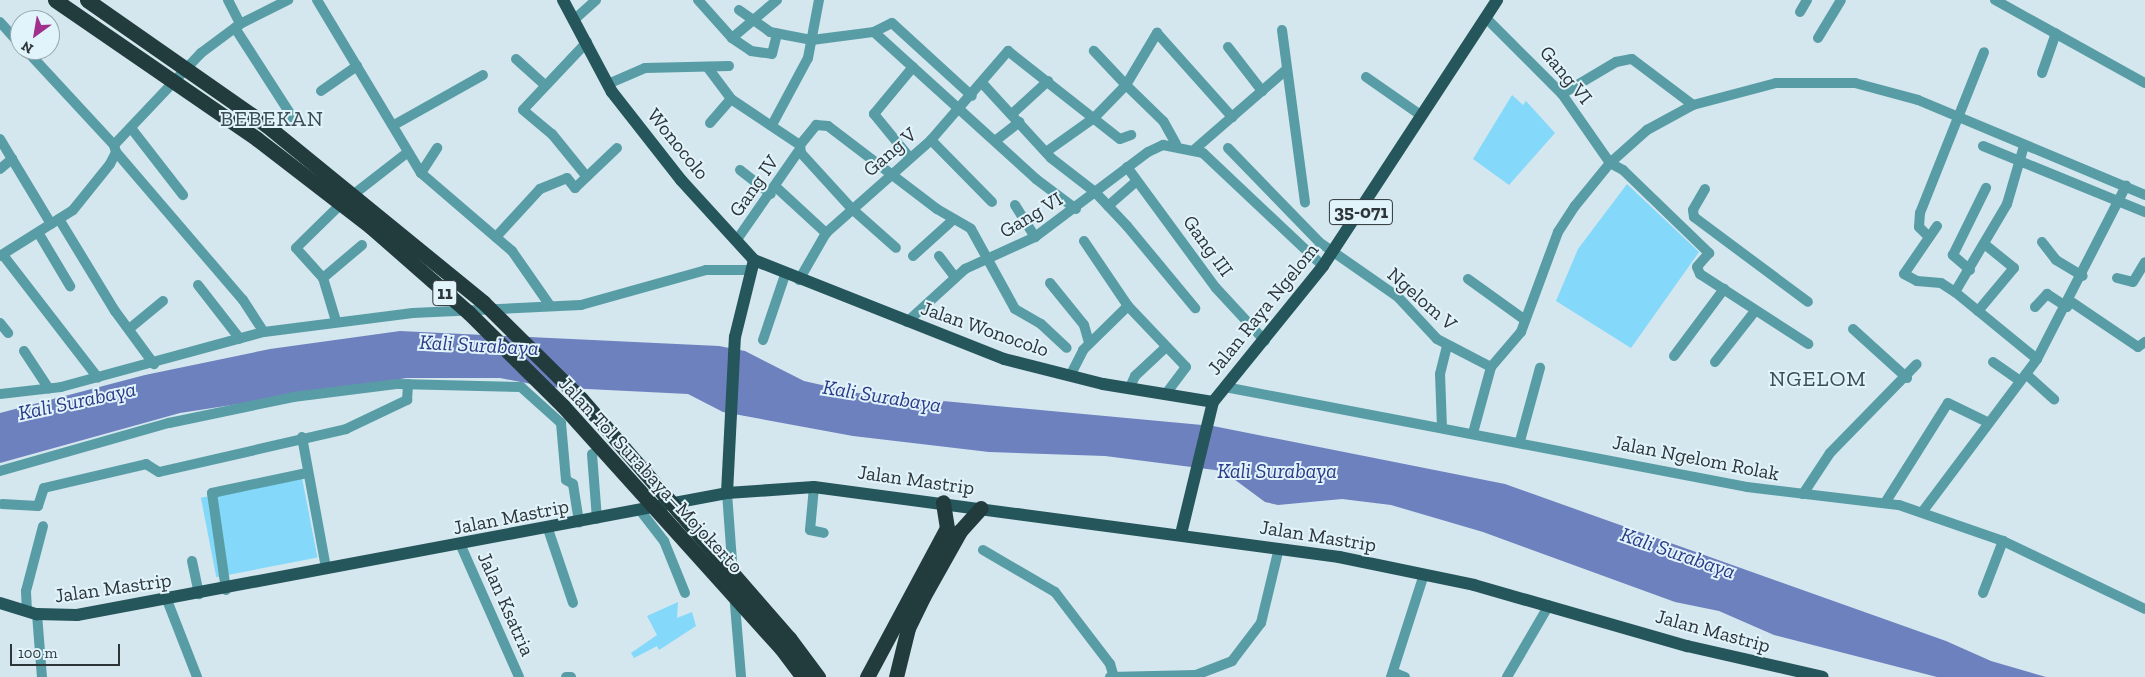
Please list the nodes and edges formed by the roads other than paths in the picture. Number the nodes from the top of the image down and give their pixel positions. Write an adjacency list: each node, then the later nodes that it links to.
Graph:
1 (55, 0): 231 (highway, Jalan Tol Surabaya–Mojokerto / 11, bridge)
2 (87, 0): 231 (highway, Jalan Tol Surabaya–Mojokerto / 11, bridge)
3 (228, 0): 21 (street)
4 (288, 0): 21 (street)
5 (318, 0): 36 (street)
6 (564, 0): 17 (main road, Wonocolo)
7 (596, 0): 17 (street)
8 (698, 0): 27 (street)
9 (776, 0): 19 (street)
10 (818, 0): 29 (street)
11 (1497, 0): 18 (main road, Jalan Raya Ngelom / 35-071)
12 (1807, 0): 16 (street)
13 (1841, 0): 28 (street)
14 (1995, 0): 25 (street)
15 (739, 10): 19 (street)
16 (1800, 12)
17 (576, 18): 30 (main road, Wonocolo)
18 (1486, 18): 52 (street, Gang VI); 58 (main road, Jalan Raya Ngelom / 35-071)
19 (753, 20): 26 (street); 27 (street)
20 (0, 22): 24 (street)
21 (237, 26): 60 (street); 67 (street)
22 (1282, 30): 40 (street)
23 (874, 32): 29 (street); 38 (street); 53 (street)
24 (10, 33)
25 (2056, 33): 41 (street); 45 (street)
26 (777, 34): 27 (street); 29 (street)
27 (732, 38)
28 (1818, 38)
29 (812, 40): 65 (street)
30 (587, 42): 46 (main road, Wonocolo); 48 (street)
31 (1228, 47): 51 (street)
32 (1094, 50): 49 (street)
33 (1984, 52): 66 (street)
34 (516, 59): 48 (street)
35 (35, 60): 78 (street)
36 (357, 66): 50 (street); 64 (street)
37 (729, 66): 39 (street)
38 (913, 67): 56 (street); 83 (street)
39 (708, 68): 46 (street); 54 (street)
40 (1286, 70): 51 (street); 101 (street)
41 (2042, 73)
42 (483, 74): 64 (street)
43 (1366, 77): 58 (street)
44 (1048, 81): 47 (street, Gang V); 57 (street); 61 (street)
45 (2144, 81)
46 (608, 84): 115 (main road, Wonocolo)
47 (983, 84): 53 (street, Gang V); 57 (street)
48 (545, 85): 91 (street)
49 (1126, 85): 59 (street); 61 (street); 72 (street)
50 (321, 90)
51 (1262, 90): 59 (street)
52 (1562, 94): 55 (street); 85 (street, Gang VI)
53 (972, 96): 56 (street, Gang V)
54 (731, 100): 63 (street); 65 (street)
55 (1693, 105): 66 (street); 85 (street)
56 (960, 109): 70 (street, Gang V); 71 (street)
57 (1012, 114): 62 (street)
58 (1422, 116): 122 (main road, Jalan Raya Ngelom / 35-071)
59 (1232, 117): 79 (street)
60 (293, 118)
61 (1094, 118): 68 (street); 81 (street)
62 (1019, 122): 71 (street); 81 (street)
63 (710, 123)
64 (394, 125): 80 (street)
65 (772, 125): 74 (street)
66 (1956, 125): 82 (street); 114 (street)
67 (130, 128): 78 (street); 99 (street)
68 (1131, 135)
69 (0, 139): 84 (street)
70 (931, 140): 83 (street, Gang V); 100 (street)
71 (995, 141): 105 (street)
72 (1176, 144): 79 (street); 86 (street, Gang VI)
73 (1983, 146): 82 (street)
74 (800, 147): 90 (street, Gang IV); 95 (street, Gang IV); 104 (street)
75 (436, 148): 89 (street)
76 (617, 148): 91 (street)
77 (1228, 148): 122 (street)
78 (115, 149): 108 (street); 159 (street)
79 (1194, 149): 130 (street)
80 (408, 152): 89 (street); 135 (street)
81 (1046, 152): 96 (street)
82 (2021, 155): 97 (street); 97 (street); 119 (street)
83 (910, 158): 90 (street, Gang V)
84 (12, 159): 87 (street); 108 (street)
85 (1614, 165): 123 (street, Gang VI); 153 (street)
86 (1127, 167): 92 (street, Gang III); 96 (street, Gang VI)
87 (0, 169)
88 (740, 170): 95 (street)
89 (422, 174): 112 (street)
90 (891, 175): 104 (street, Gang V); 107 (street)
91 (587, 177): 112 (street)
92 (1137, 181): 103 (street); 163 (street, Gang III)
93 (1986, 188): 131 (street)
94 (1705, 189): 120 (street)
95 (774, 191): 110 (street); 115 (street, Gang IV)
96 (1095, 192): 103 (street); 105 (street, Gang VI)
97 (2123, 193): 98 (street); 106 (street); 133 (street)
98 (2145, 194)
99 (183, 195)
100 (992, 202)
101 (1305, 202)
102 (1015, 205): 113 (street)
103 (1108, 206): 150 (street)
104 (851, 208): 110 (street, Gang V); 121 (street)
105 (1076, 209): 113 (street, Gang VI)
106 (2145, 212)
107 (954, 219): 125 (street); 127 (street)
108 (55, 222): 111 (street); 157 (street)
109 (1937, 226): 114 (street)
110 (826, 233): 138 (street, Gang V)
111 (38, 234): 124 (street); 141 (street)
112 (496, 236): 146 (street)
113 (1035, 237): 127 (street, Gang VI)
114 (1928, 237): 143 (street)
115 (736, 241): 129 (main road, Wonocolo)
116 (1084, 241): 148 (street)
117 (2042, 242): 133 (street)
118 (362, 245): 135 (street)
119 (1986, 245): 131 (street); 152 (street)
120 (1728, 247): 123 (street); 145 (street)
121 (896, 248)
122 (1332, 252): 130 (main road, Jalan Raya Ngelom / 35-071); 167 (street, Ngelom V)
123 (1708, 253): 142 (street)
124 (1, 256): 180 (street)
125 (912, 256)
126 (938, 256): 134 (street)
127 (988, 259): 134 (street, Gang VI); 169 (street)
128 (2145, 262): 136 (street)
129 (753, 265): 132 (main road, Jalan Wonocolo); 146 (street); 200 (main road)
130 (1323, 266): 163 (main road, Jalan Raya Ngelom / 35-071)
131 (1970, 270): 143 (street)
132 (786, 275): 138 (main road, Jalan Wonocolo); 162 (street)
133 (2083, 276): 147 (street)
134 (956, 277): 155 (street, Gang VI)
135 (323, 278): 154 (street)
136 (2117, 278)
137 (1468, 279): 153 (street)
138 (800, 280): 155 (main road, Jalan Wonocolo)
139 (1050, 283): 165 (street)
140 (198, 285): 161 (street)
141 (70, 286)
142 (1724, 289): 151 (street); 171 (street)
143 (1955, 292): 152 (street)
144 (163, 301): 157 (street)
145 (1808, 302)
146 (549, 304): 154 (street)
147 (2069, 304): 149 (street); 164 (street); 172 (street)
148 (1128, 306): 165 (street); 168 (street)
149 (2035, 307)
150 (1195, 308)
151 (1755, 311): 166 (street); 173 (street)
152 (1978, 311): 172 (street)
153 (1525, 320): 177 (street)
154 (336, 321): 159 (street)
155 (907, 322): 179 (main road, Jalan Wonocolo)
156 (0, 323): 160 (street)
157 (129, 329): 175 (street)
158 (1853, 329): 181 (street)
159 (264, 332): 161 (street)
160 (8, 333)
161 (240, 339): 175 (street)
162 (763, 340)
163 (1265, 342): 184 (main road, Jalan Raya Ngelom / 35-071)
164 (2145, 342)
165 (1089, 343): 179 (street)
166 (1808, 344)
167 (1447, 346): 177 (street, Ngelom V); 192 (street)
168 (1166, 347): 186 (street); 188 (street)
169 (1067, 348)
170 (24, 351): 185 (street)
171 (1674, 356)
172 (2037, 358): 182 (street)
173 (1715, 362)
174 (1993, 362): 182 (street)
175 (154, 364): 180 (street)
176 (1917, 364): 181 (street)
177 (1490, 368): 193 (street)
178 (1540, 368): 195 (street)
179 (1070, 376): 186 (main road, Jalan Wonocolo)
180 (98, 378): 185 (street)
181 (1906, 378): 201 (street)
182 (2023, 378): 189 (street); 191 (street)
183 (408, 384): 194 (street); 197 (street); 209 (street)
184 (1225, 387): 190 (main road, Jalan Raya Ngelom / 35-071); 192 (street, Jalan Ngelom Rolak)
185 (49, 389): 187 (street)
186 (1129, 389): 188 (main road, Jalan Wonocolo)
187 (0, 394)
188 (1165, 395): 190 (main road, Jalan Wonocolo)
189 (2054, 398)
190 (1211, 407): 213 (main road, Jalan Raya Ngelom / 35-071)
191 (1987, 422): 203 (street); 207 (street)
192 (1442, 428): 193 (street, Jalan Ngelom Rolak)
193 (1476, 433): 195 (street, Jalan Ngelom Rolak)
194 (302, 437): 198 (street); 204 (street)
195 (1520, 441): 201 (street, Jalan Ngelom Rolak)
196 (592, 454): 208 (street)
197 (0, 471)
198 (308, 473): 219 (street); 221 (street)
199 (814, 487): 200 (main road, Jalan Mastrip); 202 (main road, Jalan Mastrip); 212 (street)
200 (727, 493): 206 (main road, Jalan Mastrip); 238 (street)
201 (1803, 494): 203 (street, Jalan Ngelom Rolak)
202 (943, 502): 205 (main road, Jalan Mastrip); 241 (highway)
203 (1885, 503): 207 (street, Jalan Ngelom Rolak)
204 (2, 504)
205 (981, 508): 213 (main road, Jalan Mastrip); 242 (highway)
206 (639, 509): 208 (main road, Jalan Mastrip); 222 (street)
207 (1923, 511): 214 (street, Jalan Ngelom Rolak)
208 (597, 519): 209 (main road, Jalan Mastrip)
209 (578, 523): 211 (main road, Jalan Mastrip)
210 (43, 526): 230 (street)
211 (548, 529): 215 (main road, Jalan Mastrip); 227 (street)
212 (824, 533)
213 (1181, 534): 216 (main road, Jalan Mastrip)
214 (2004, 541): 223 (street); 229 (street, Jalan Ngelom Rolak)
215 (461, 546): 219 (main road, Jalan Mastrip); 235 (street, Jalan Ksatria)
216 (1280, 548): 220 (main road, Jalan Mastrip); 243 (street)
217 (983, 550): 243 (street)
218 (192, 561): 224 (street)
219 (326, 568): 221 (main road, Jalan Mastrip)
220 (1424, 574): 228 (main road, Jalan Mastrip); 232 (street)
221 (226, 590): 224 (main road, Jalan Mastrip)
222 (684, 593)
223 (1983, 593)
224 (199, 594): 225 (main road, Jalan Mastrip)
225 (166, 600): 230 (main road, Jalan Mastrip); 234 (street)
226 (0, 603): 230 (main road, Jalan Mastrip)
227 (573, 603)
228 (1549, 605): 245 (street); 246 (main road, Jalan Mastrip)
229 (2145, 610)
230 (32, 612): 233 (street)
231 (785, 643): 239 (highway, Jalan Tol Surabaya–Mojokerto / 11); 240 (highway, Jalan Tol Surabaya–Mojokerto / 11)
232 (1392, 674): 244 (street)
233 (43, 676)
234 (197, 677)
235 (519, 677)
236 (566, 677): 237 (street)
237 (571, 677)
238 (741, 677)
239 (803, 677)
240 (818, 677)
241 (867, 677)
242 (896, 677)
243 (1112, 677)
244 (1405, 677)
245 (1507, 677)
246 (1823, 677)

